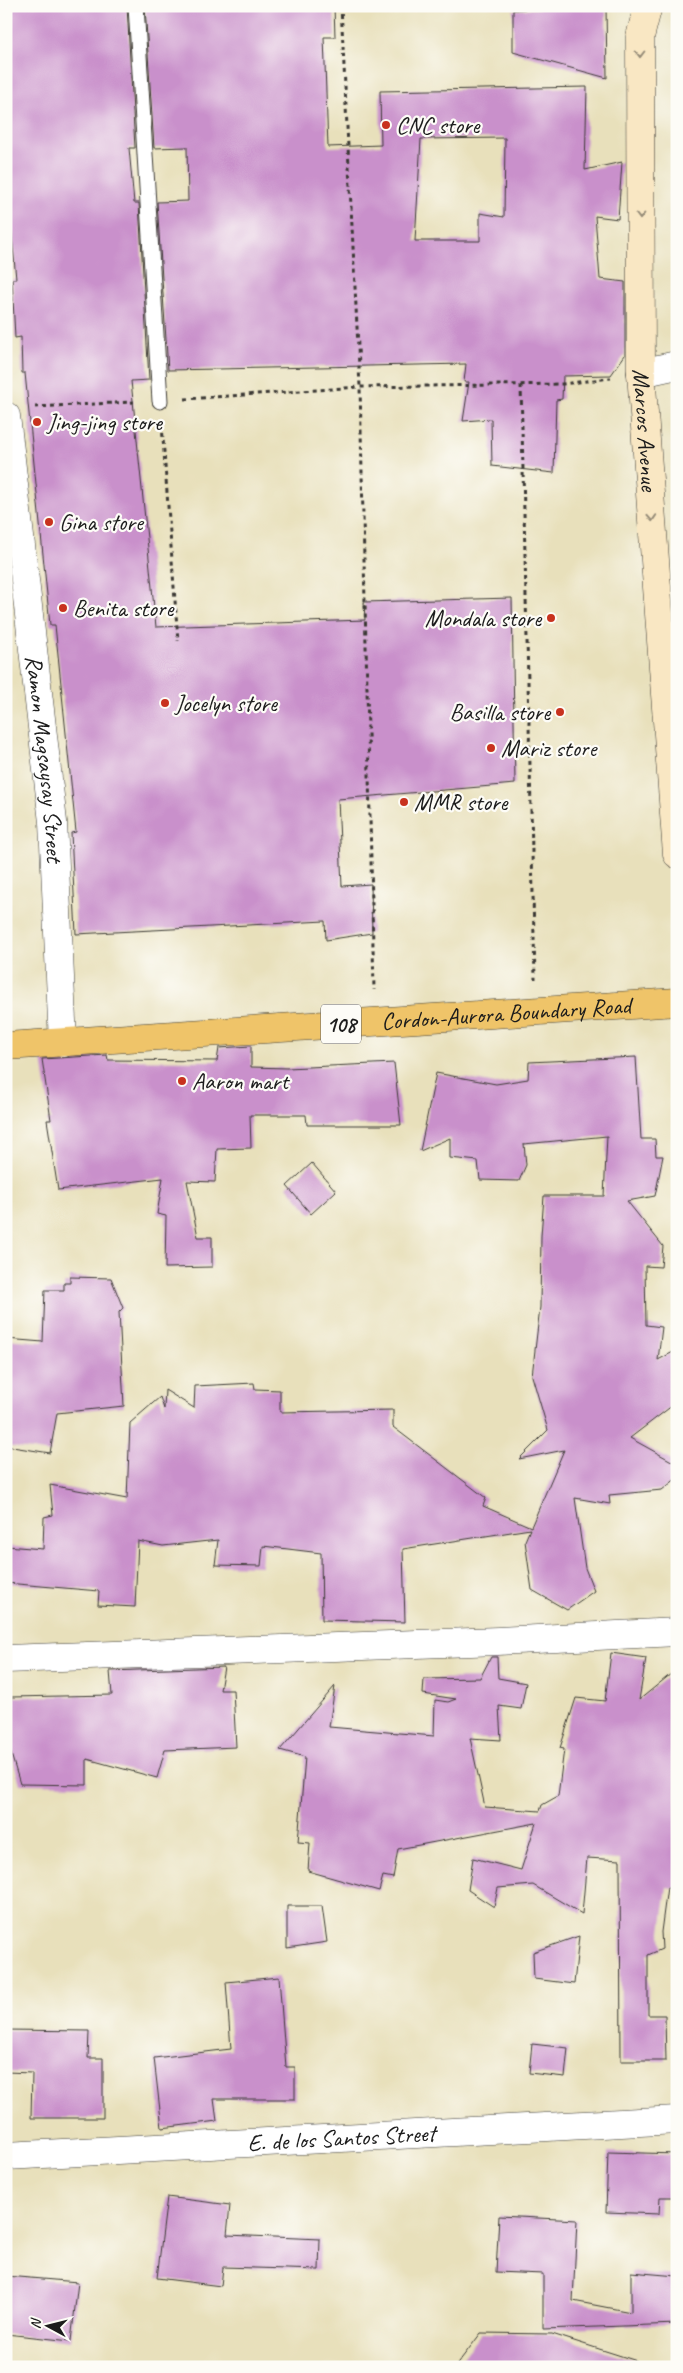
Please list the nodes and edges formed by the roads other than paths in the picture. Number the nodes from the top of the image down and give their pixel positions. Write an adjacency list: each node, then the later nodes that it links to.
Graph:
1 (136, 6): 5 (lane)
2 (648, 6): 4 (main road, Marcos Avenue, one-way to 4)
3 (677, 365): 4 (street)
4 (641, 373): 7 (main road, Marcos Avenue, one-way to 7)
5 (160, 400)
6 (16, 411): 9 (street, Ramon Magsaysay Street)
7 (677, 854)
8 (677, 1002): 9 (main road, Cordon-Aurora Boundary Road / 108)
9 (64, 1043): 10 (main road, Cordon-Aurora Boundary Road / 108)
10 (6, 1046)
11 (677, 1632): 12 (street)
12 (6, 1658)
13 (677, 2120): 14 (street, E. de los Santos Street)
14 (6, 2156)

